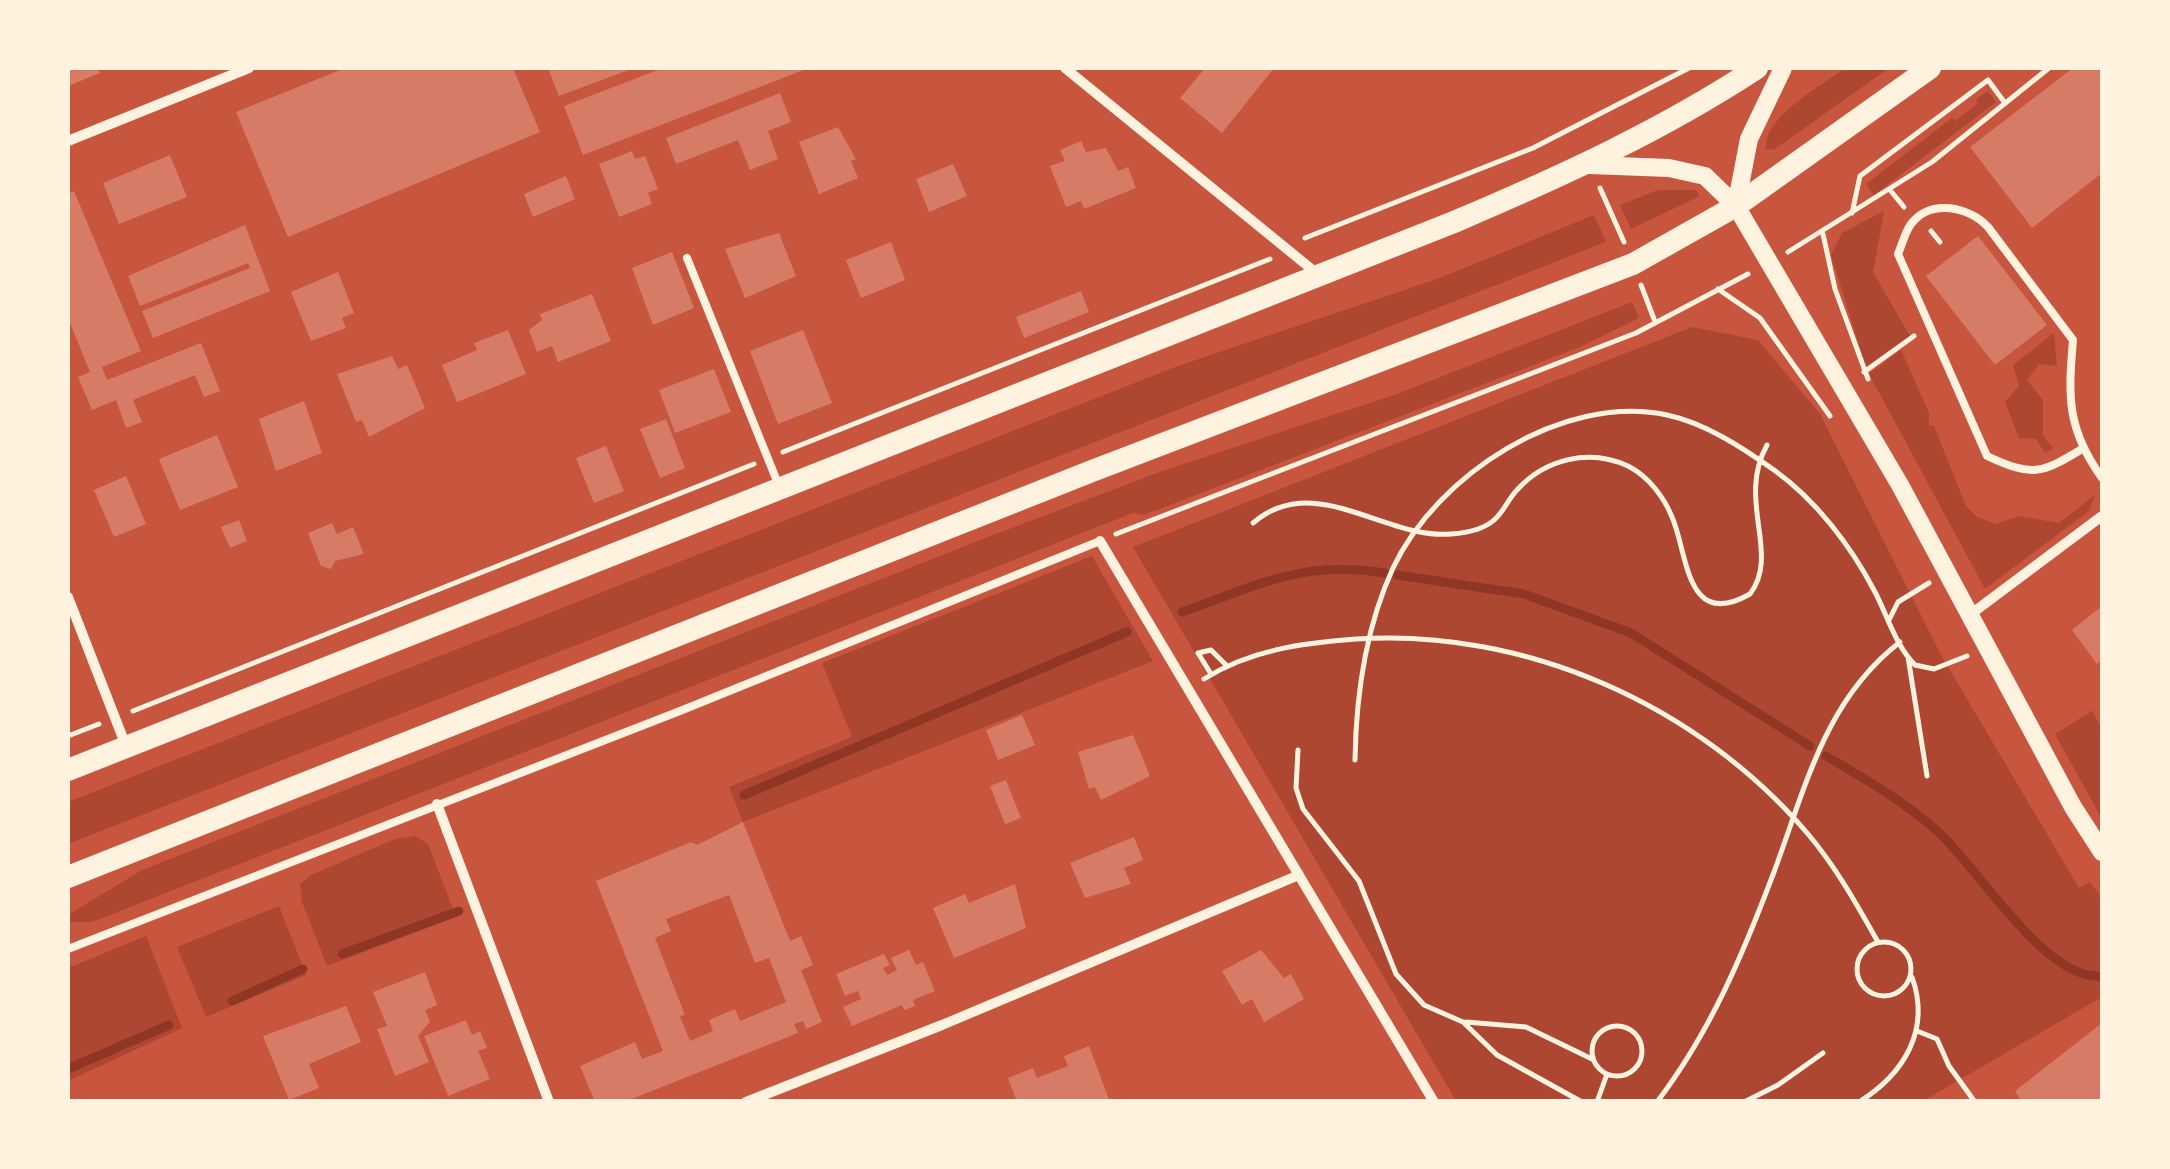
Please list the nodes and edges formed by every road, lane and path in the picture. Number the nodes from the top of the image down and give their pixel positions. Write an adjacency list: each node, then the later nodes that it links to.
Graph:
1 (248, 68): 10 (street)
2 (1065, 68): 15 (street)
3 (1690, 68): 9 (path)
4 (1757, 68): 11 (main road)
5 (1783, 68): 12 (street)
6 (1930, 68): 12 (main road)
7 (2049, 68): 8 (path)
8 (2005, 103): 13 (path); 13 (path)
9 (1573, 128): 11 (path); 15 (path)
10 (68, 141)
11 (1590, 165): 12 (street); 18 (path); 19 (main road)
12 (1736, 206): 17 (street); 18 (main road)
13 (1851, 216): 14 (path)
14 (1823, 234): 17 (path); 22 (path)
15 (1292, 250): 19 (street); 26 (path)
16 (687, 258): 26 (lane)
17 (1770, 262): 20 (path); 36 (street)
18 (1633, 264): 20 (path); 54 (main road)
19 (1321, 276): 29 (main road)
20 (1654, 320): 33 (path)
21 (1928, 324): 22 (path); 25 (lane); 25 (lane)
22 (1864, 372): 23 (path)
23 (1872, 388)
24 (1767, 445): 27 (path)
25 (2082, 449): 28 (lane)
26 (768, 459): 29 (lane); 43 (path)
27 (1758, 460): 32 (path); 32 (path); 37 (path)
28 (2102, 478)
29 (780, 490): 45 (main road)
30 (2102, 516): 36 (street)
31 (1254, 523): 32 (path)
32 (1416, 531): 38 (path)
33 (1100, 541): 50 (lane); 53 (street)
34 (1931, 582): 37 (path)
35 (68, 597): 43 (street)
36 (1971, 614): 52 (street)
37 (1889, 620): 39 (path)
38 (1369, 638): 42 (path); 47 (path); 51 (path)
39 (1900, 642): 41 (path); 51 (path)
40 (1969, 654): 41 (path)
41 (1908, 658): 49 (path)
42 (1226, 665): 42 (path)
43 (115, 718): 44 (path); 45 (street)
44 (68, 736)
45 (127, 747): 48 (main road)
46 (1298, 750): 58 (path)
47 (1355, 760)
48 (68, 770)
49 (1927, 776)
50 (437, 804): 56 (lane); 63 (street)
51 (1793, 818): 55 (path); 68 (path)
52 (2102, 852)
53 (1299, 875): 64 (street); 65 (street)
54 (68, 877)
55 (1878, 942): 57 (path); 57 (path)
56 (68, 949)
57 (1911, 974): 59 (path)
58 (1463, 1022): 61 (path); 66 (path)
59 (1917, 1031): 70 (path); 71 (path)
60 (1824, 1053): 69 (path)
61 (1594, 1060): 62 (path); 62 (path)
62 (1606, 1074): 67 (path)
63 (549, 1102)
64 (746, 1102)
65 (1434, 1102)
66 (1582, 1102)
67 (1597, 1102)
68 (1657, 1102)
69 (1744, 1102)
70 (1859, 1102)
71 (1975, 1102)

